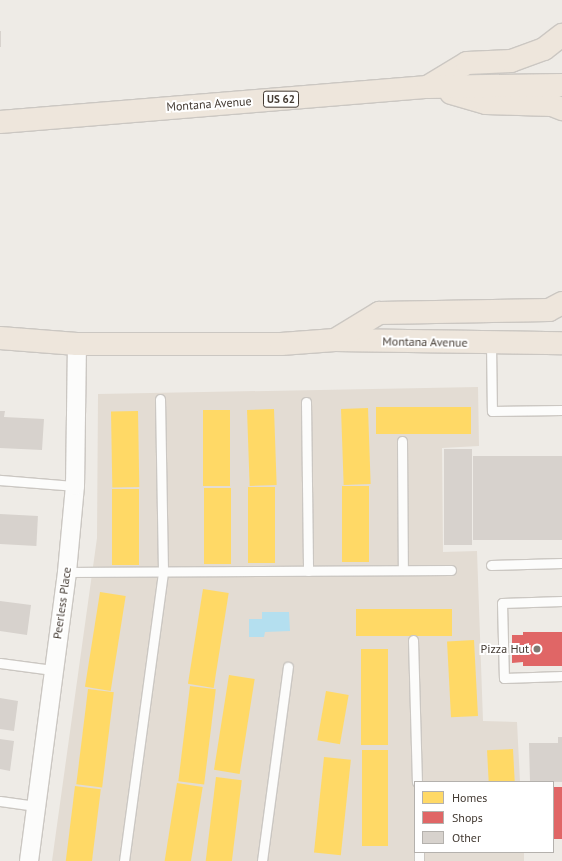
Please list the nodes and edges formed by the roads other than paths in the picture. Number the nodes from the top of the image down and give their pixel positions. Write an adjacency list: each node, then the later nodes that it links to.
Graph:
1 (562, 34): 3 (highway)
2 (562, 85): 3 (highway, Montana Avenue / US 62)
3 (428, 87): 4 (highway); 5 (highway, Montana Avenue / US 62)
4 (562, 109)
5 (0, 122)
6 (562, 303): 8 (highway)
7 (0, 338): 11 (highway, Montana Avenue)
8 (335, 340): 9 (highway, Montana Avenue); 11 (highway, Montana Avenue)
9 (491, 343): 10 (highway, Montana Avenue); 14 (lane)
10 (562, 343)
11 (77, 344): 17 (street, Peerless Place)
12 (160, 399): 23 (lane)
13 (306, 402): 20 (lane)
14 (562, 410)
15 (402, 441): 21 (lane)
16 (0, 480): 17 (lane)
17 (75, 486): 24 (street, Peerless Place)
18 (562, 563): 19 (lane)
19 (491, 565)
20 (308, 570): 21 (lane); 23 (lane)
21 (403, 570): 22 (lane)
22 (451, 570)
23 (163, 571): 24 (lane); 35 (lane)
24 (67, 572): 29 (street, Peerless Place)
25 (562, 602): 30 (lane)
26 (413, 640): 31 (lane)
27 (0, 663): 29 (lane)
28 (288, 667): 36 (lane)
29 (53, 670): 33 (street, Peerless Place)
30 (562, 676)
31 (417, 781)
32 (0, 801): 33 (lane)
33 (36, 806): 34 (street, Peerless Place)
34 (29, 861)
35 (124, 861)
36 (262, 861)

